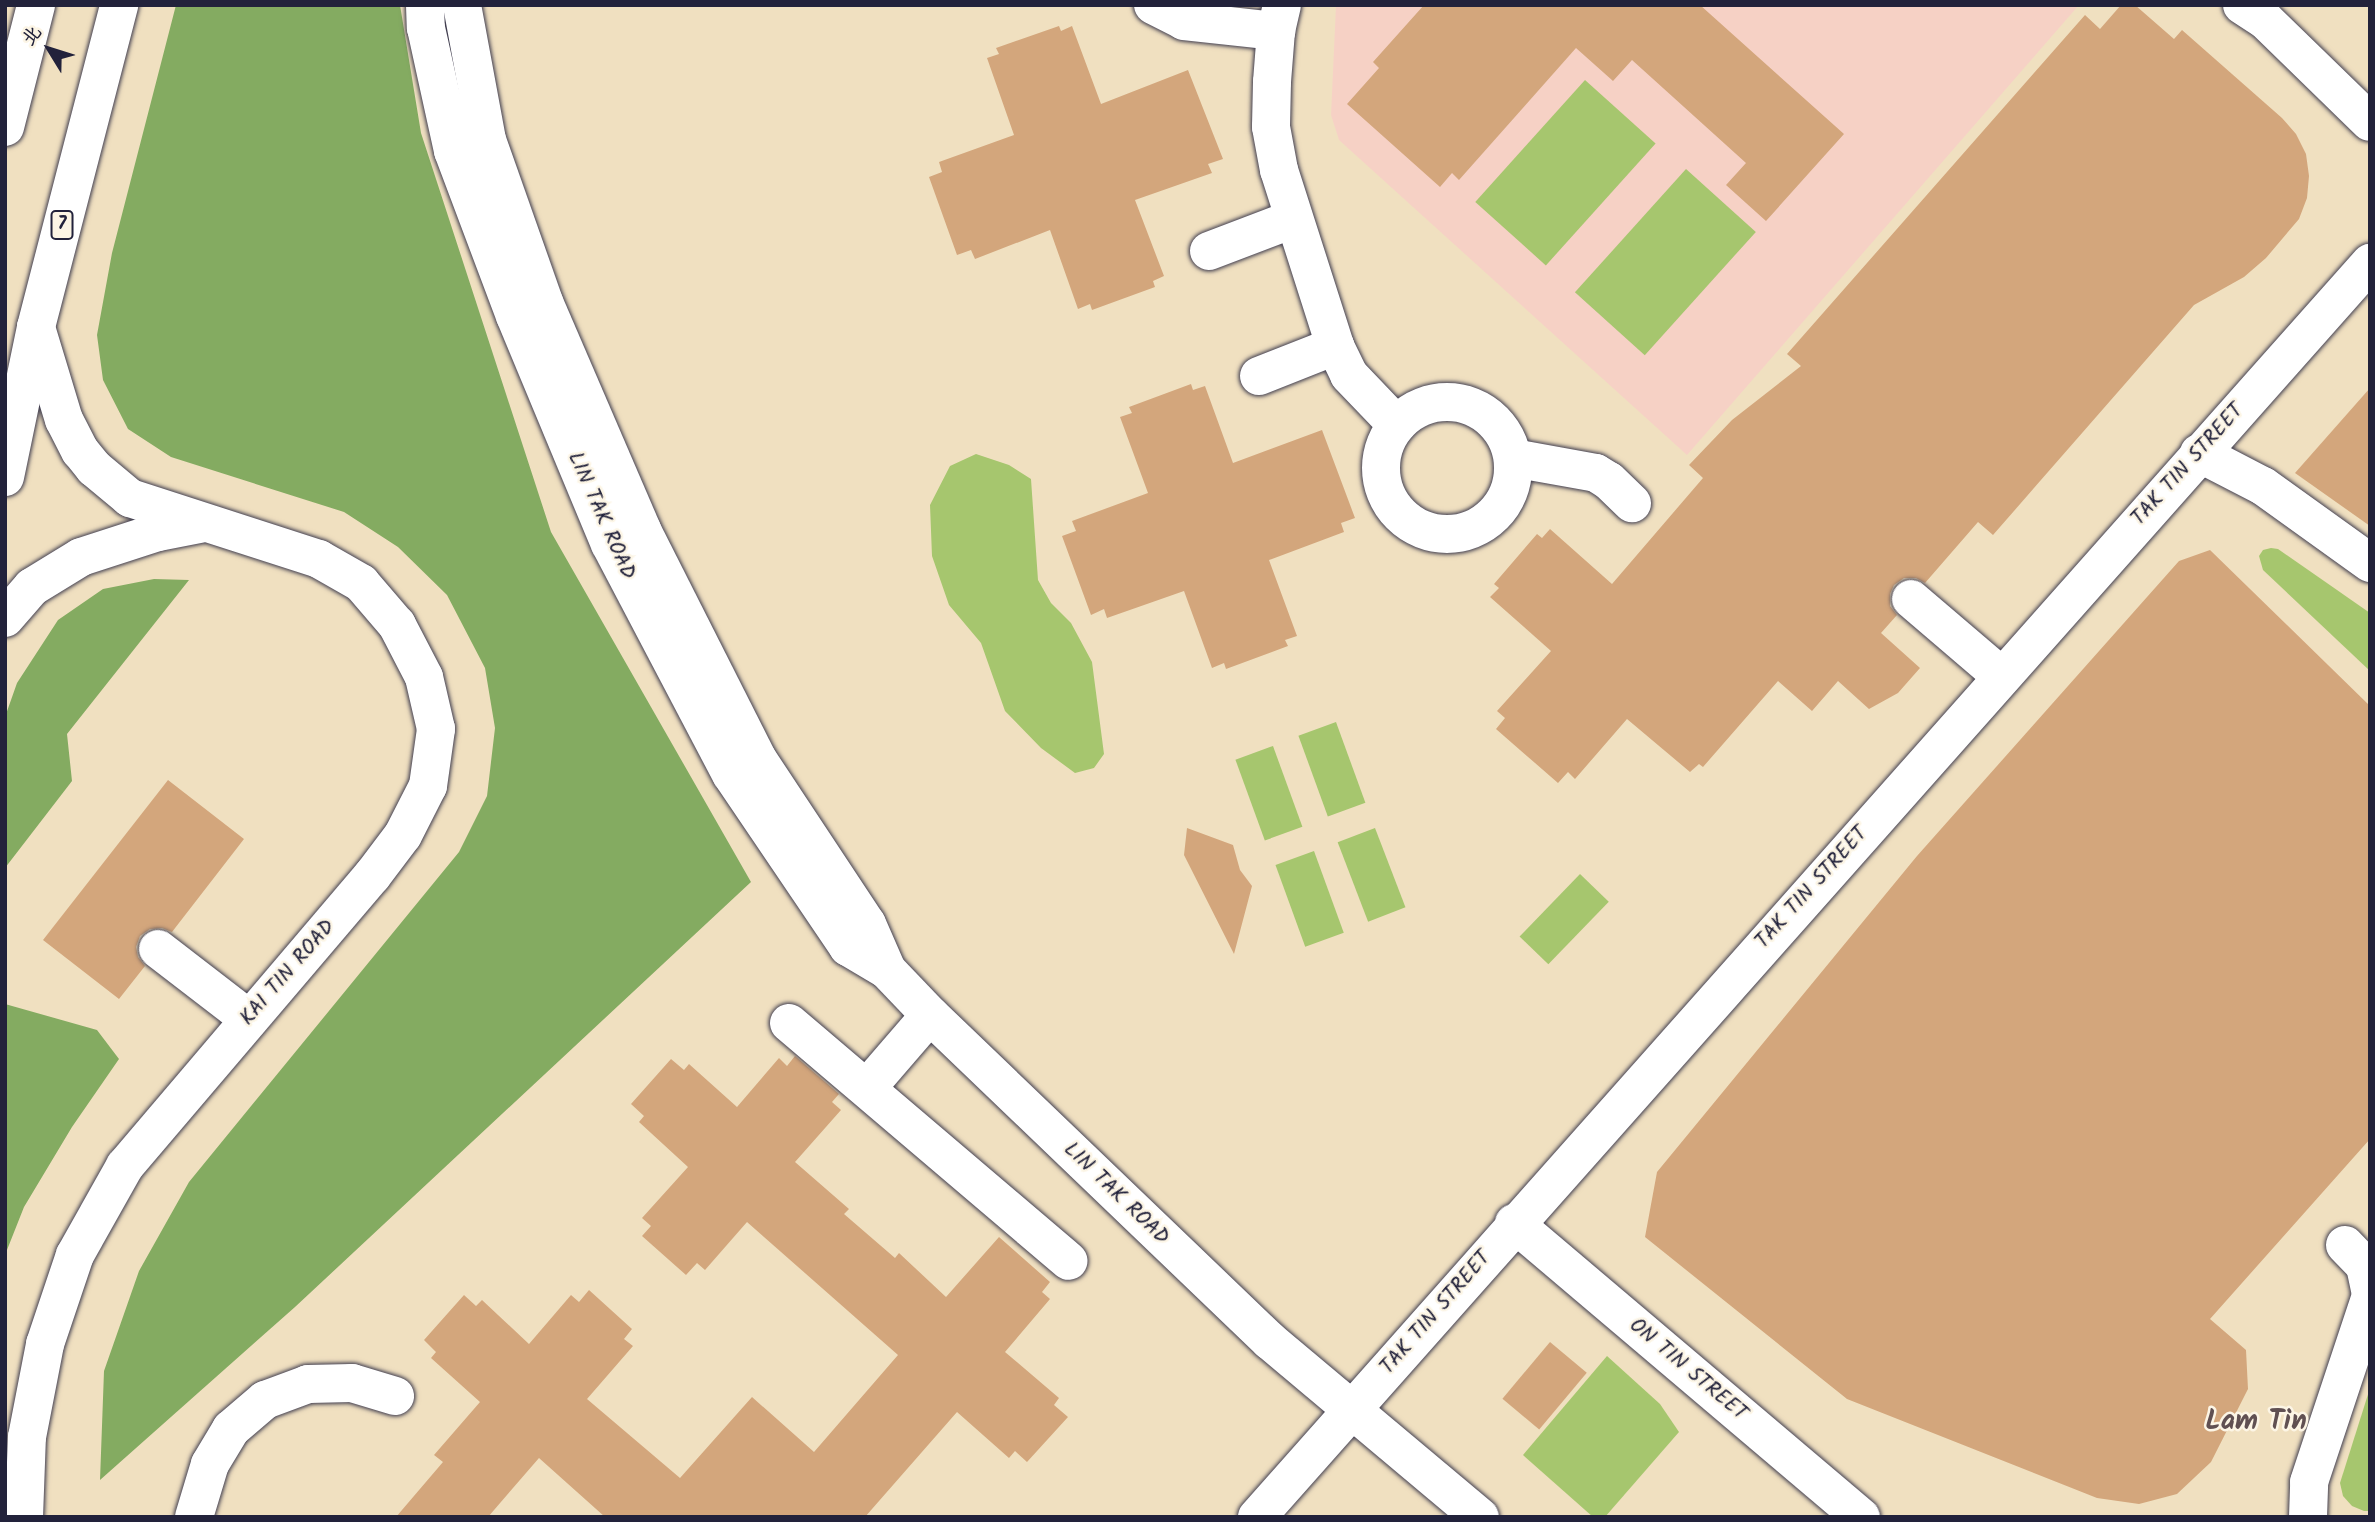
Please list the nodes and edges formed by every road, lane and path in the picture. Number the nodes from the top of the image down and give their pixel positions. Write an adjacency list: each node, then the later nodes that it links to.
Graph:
1 (36, 5): 9 (main road)
2 (119, 5): 13 (main road, 7)
3 (425, 5): 27 (main road, LIN TAK ROAD)
4 (461, 5): 27 (main road, LIN TAK ROAD)
5 (1153, 5): 7 (main road)
6 (2242, 5): 8 (main road)
7 (1279, 18): 10 (main road)
8 (2370, 122)
9 (5, 127)
10 (1293, 219): 11 (main road); 14 (main road)
11 (1209, 251)
12 (2370, 262): 17 (main road, TAK TIN STREET)
13 (36, 327): 19 (main road, 7); 21 (main road, KAI TIN ROAD)
14 (1335, 346): 15 (main road); 16 (main road)
15 (1259, 376)
16 (1397, 425): 18 (main road); 18 (main road)
17 (2199, 453): 22 (main road); 25 (main road, TAK TIN STREET)
18 (1513, 458): 20 (main road)
19 (5, 477)
20 (1632, 503)
21 (209, 523): 24 (main road, KAI TIN ROAD); 29 (main road, KAI TIN ROAD)
22 (2370, 564)
23 (1911, 599): 25 (main road)
24 (5, 618)
25 (2001, 676): 32 (main road, TAK TIN STREET)
26 (158, 949): 29 (main road)
27 (887, 970): 28 (main road, LIN TAK ROAD)
28 (930, 1015): 31 (main road); 38 (main road, LIN TAK ROAD)
29 (249, 1019): 39 (main road, KAI TIN ROAD)
30 (789, 1023): 31 (main road)
31 (867, 1088): 34 (main road)
32 (1514, 1223): 38 (main road, TAK TIN STREET); 43 (main road, ON TIN STREET)
33 (2345, 1245): 35 (main road)
34 (1069, 1261)
35 (2370, 1289)
36 (2370, 1299): 44 (main road)
37 (395, 1396): 40 (main road)
38 (1353, 1409): 41 (main road, TAK TIN STREET); 42 (main road, LIN TAK ROAD)
39 (23, 1517)
40 (194, 1517)
41 (1256, 1517)
42 (1480, 1517)
43 (1861, 1517)
44 (2308, 1517)

